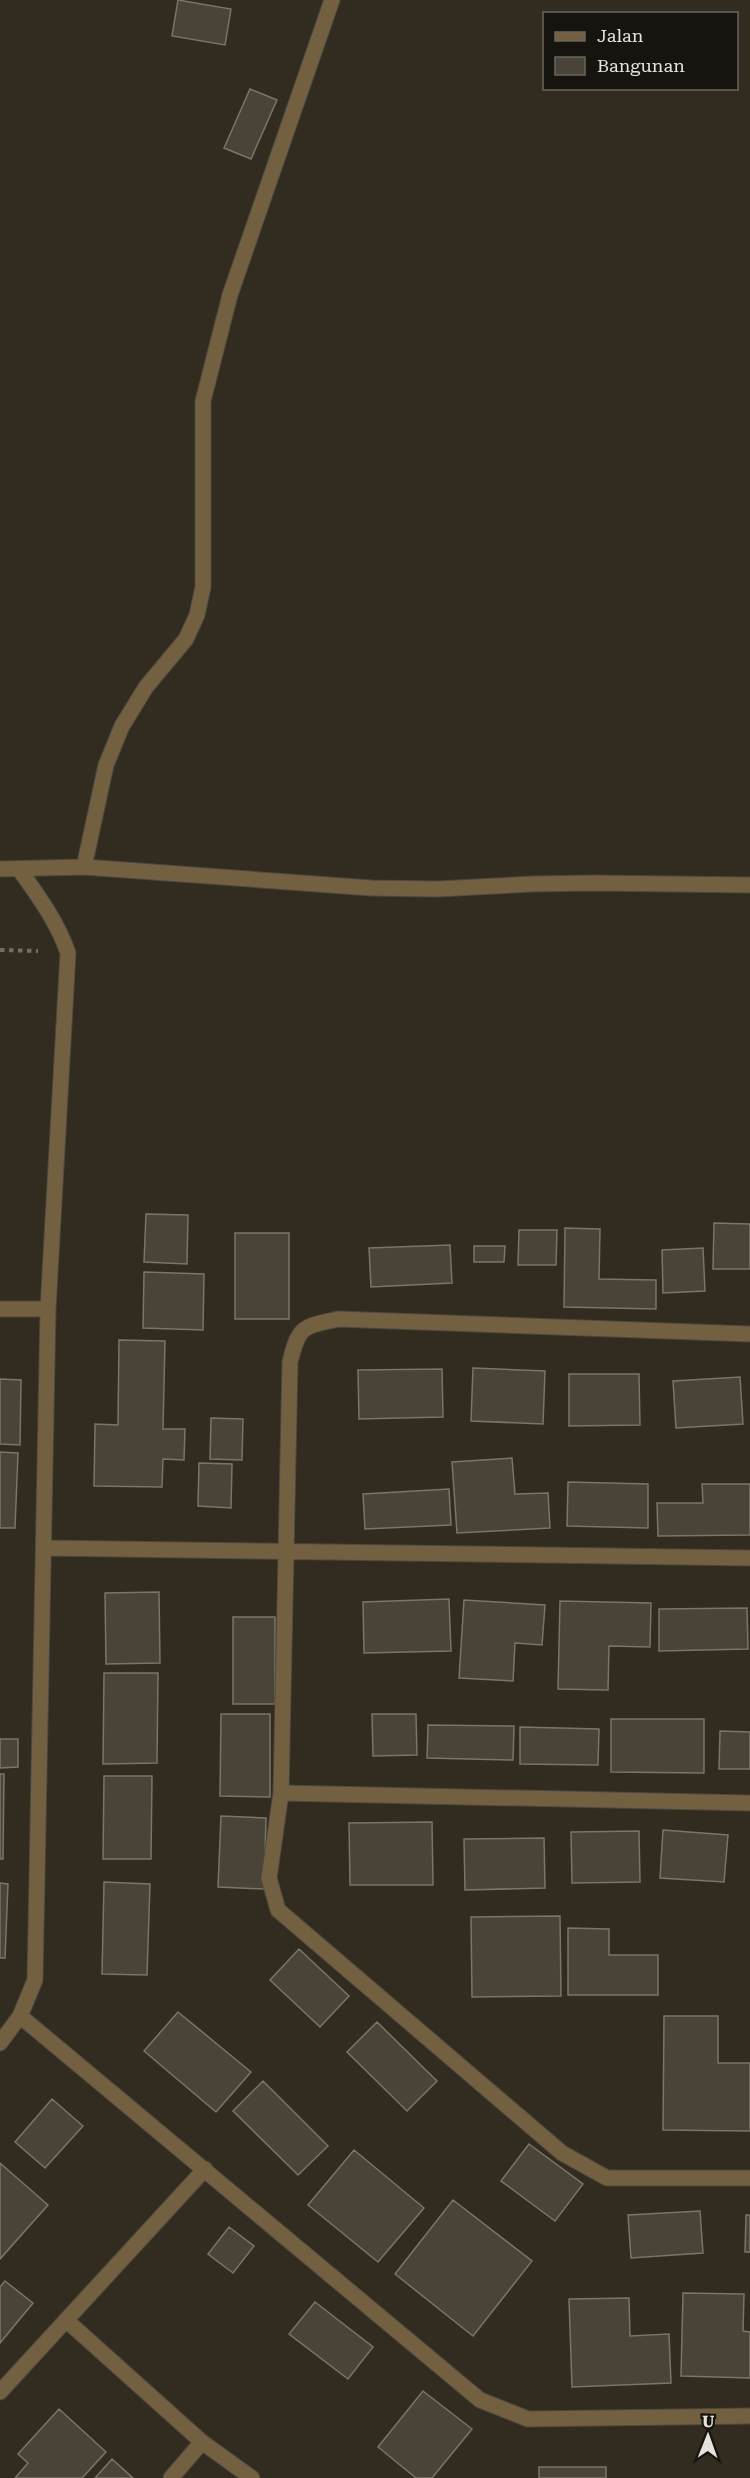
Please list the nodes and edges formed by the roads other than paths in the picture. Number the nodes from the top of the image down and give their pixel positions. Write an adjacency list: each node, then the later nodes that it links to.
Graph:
1 (332, 0): 2 (street)
2 (84, 867): 4 (street); 5 (street)
3 (0, 869): 4 (street)
4 (19, 869): 7 (street)
5 (750, 885)
6 (0, 1309): 7 (street)
7 (48, 1309): 9 (street)
8 (750, 1334): 10 (street)
9 (44, 1548): 10 (street); 14 (street)
10 (286, 1551): 11 (street); 12 (street)
11 (750, 1558)
12 (281, 1793): 13 (street); 17 (street)
13 (750, 1803)
14 (20, 2016): 15 (street); 16 (street)
15 (0, 2043)
16 (205, 2169): 18 (street); 20 (street)
17 (750, 2178)
18 (66, 2320): 19 (street); 21 (street)
19 (0, 2392)
20 (750, 2416)
21 (202, 2442): 22 (street); 23 (street)
22 (171, 2478)
23 (252, 2478)

